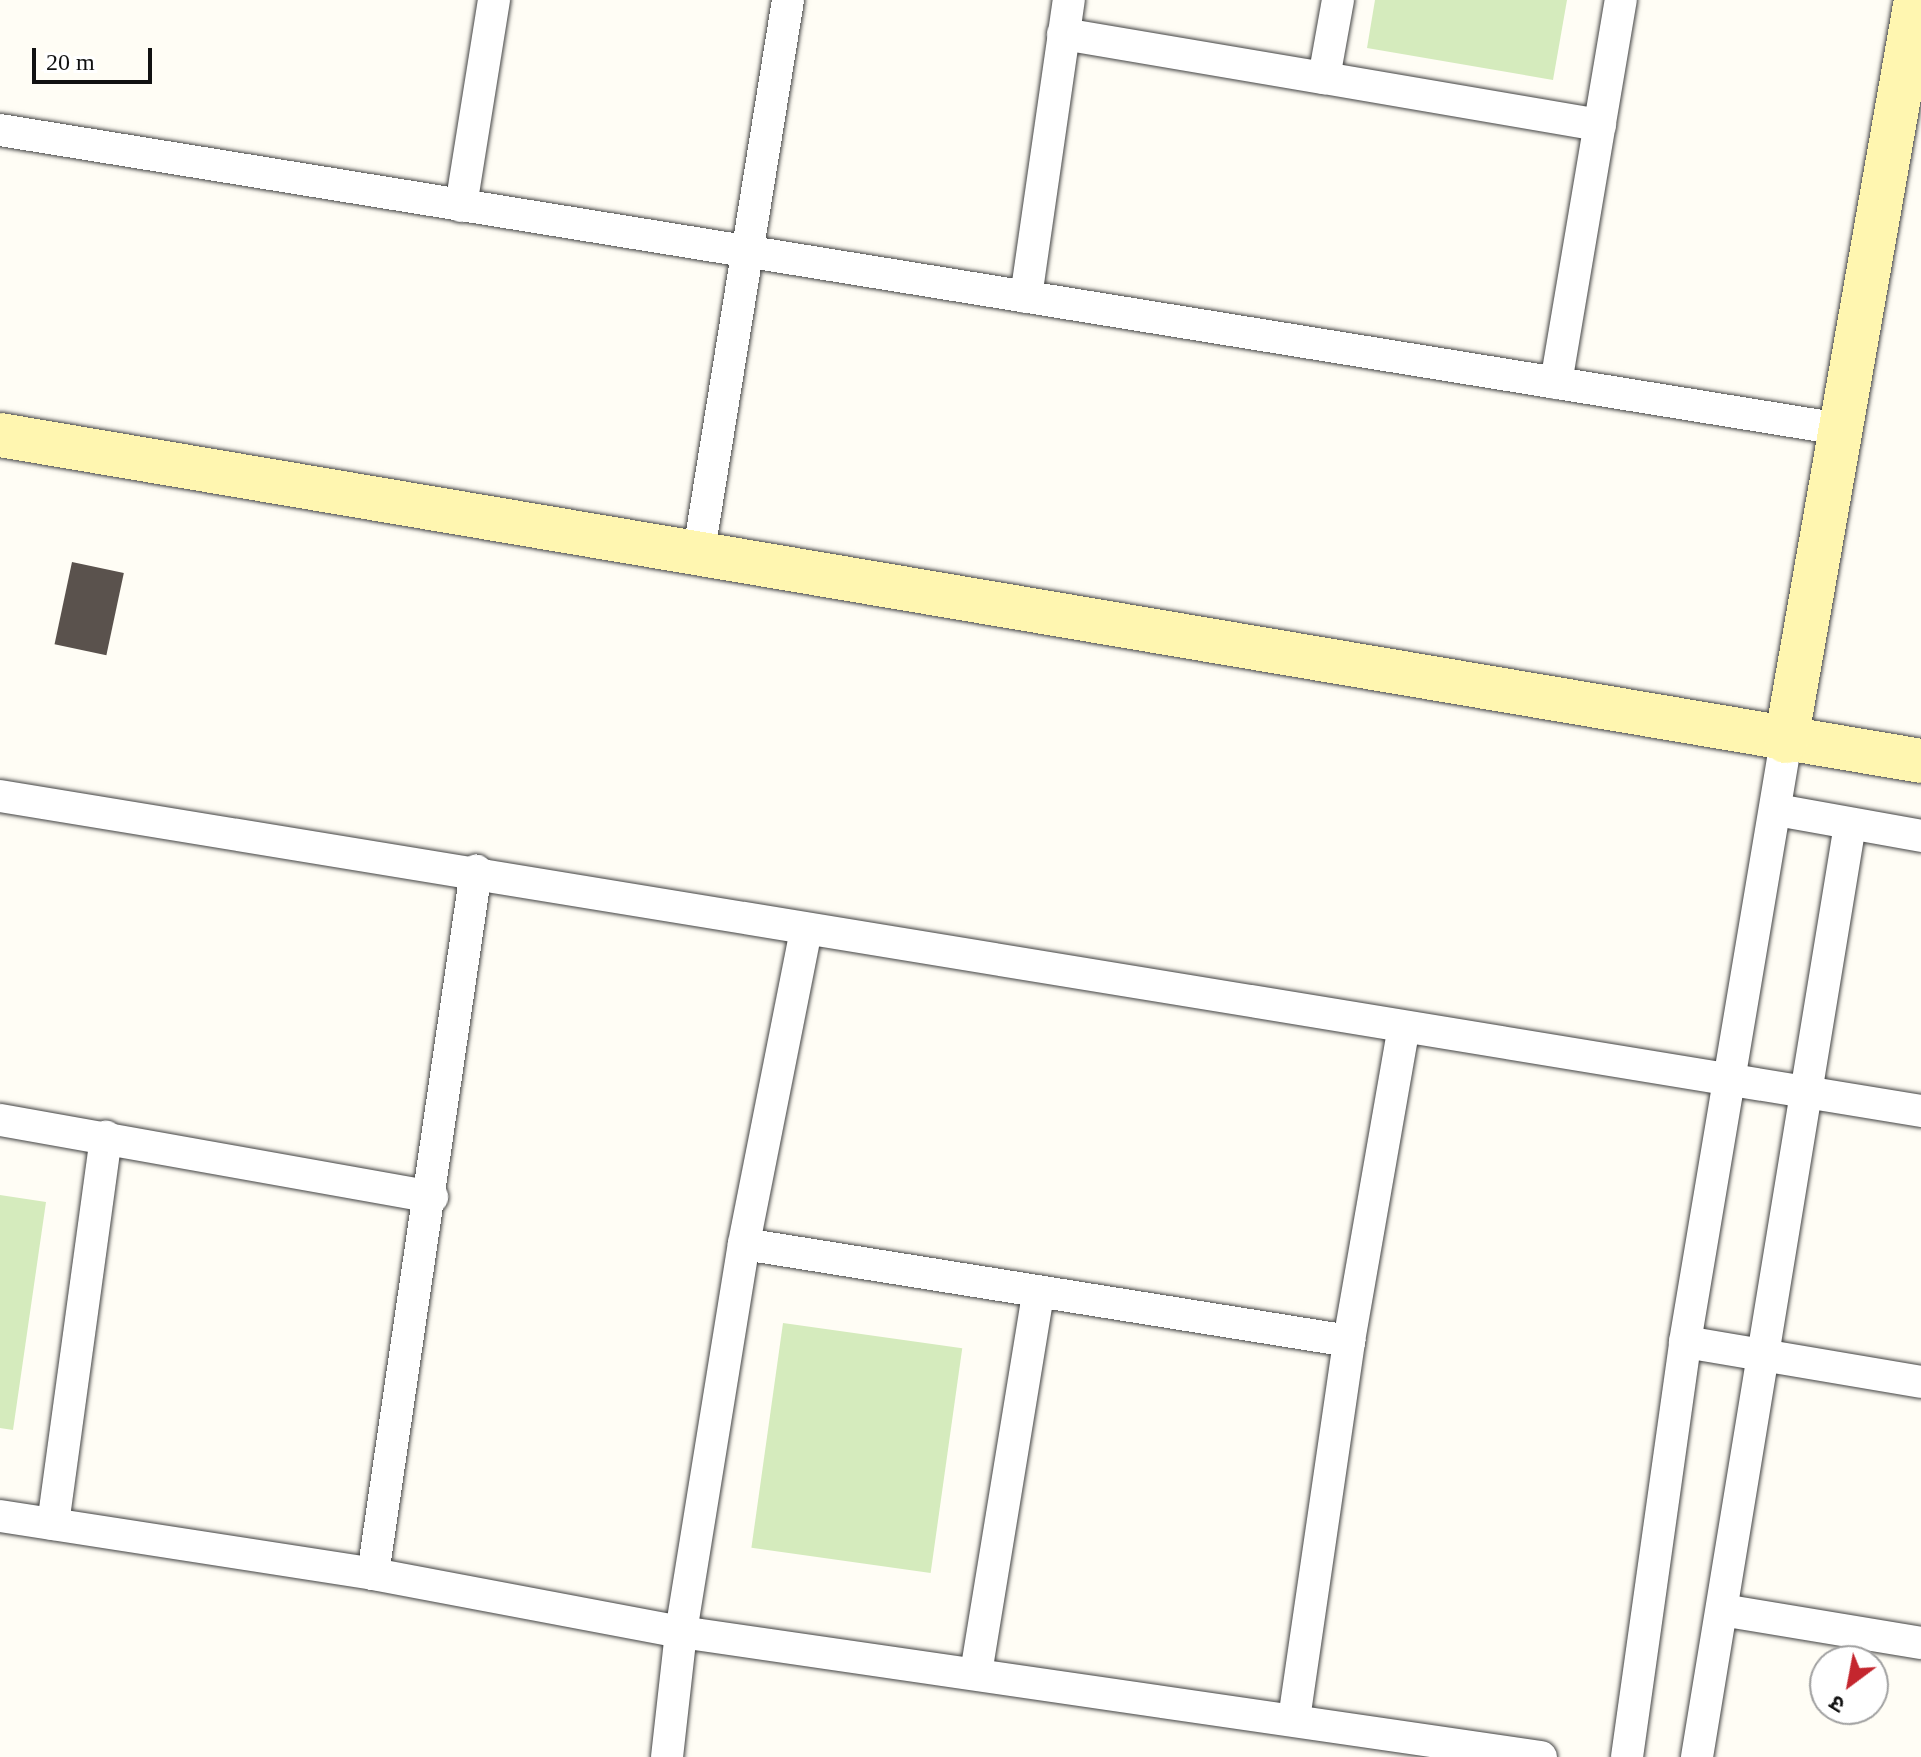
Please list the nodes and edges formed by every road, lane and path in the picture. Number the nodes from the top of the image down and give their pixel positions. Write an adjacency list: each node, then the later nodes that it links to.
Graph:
1 (494, 0): 11 (street)
2 (788, 0): 12 (street)
3 (1069, 0): 7 (street)
4 (1338, 0): 8 (street)
5 (1621, 0): 9 (street)
6 (1916, 0): 15 (street)
7 (1063, 34): 8 (street); 13 (street)
8 (1324, 78): 9 (street)
9 (1600, 125): 14 (street)
10 (0, 130): 11 (street)
11 (461, 206): 12 (street)
12 (748, 253): 13 (street); 17 (street)
13 (1026, 297): 14 (street)
14 (1556, 383): 15 (street)
15 (1840, 429): 18 (street)
16 (1, 441): 17 (street)
17 (698, 557): 18 (street)
18 (1786, 741): 19 (street); 21 (street)
19 (1921, 761)
20 (0, 796): 24 (street)
21 (1777, 810): 22 (street); 27 (street)
22 (1850, 825): 23 (street); 28 (street)
23 (1921, 836)
24 (476, 871): 25 (street); 32 (street)
25 (806, 930): 26 (street); 33 (street)
26 (1403, 1030): 27 (street); 35 (street)
27 (1730, 1079): 28 (street); 36 (street)
28 (1805, 1090): 29 (street); 37 (street)
29 (1921, 1111)
30 (0, 1120): 31 (street)
31 (106, 1137): 32 (street); 40 (street)
32 (432, 1197): 41 (street)
33 (744, 1244): 34 (street); 43 (street)
34 (1038, 1295): 35 (street); 45 (street)
35 (1349, 1341): 46 (street)
36 (1685, 1342): 37 (street); 49 (street)
37 (1764, 1357): 38 (street); 42 (street)
38 (1921, 1382)
39 (0, 1516): 40 (street)
40 (53, 1524): 41 (street)
41 (373, 1574): 43 (street)
42 (1722, 1610): 44 (street); 50 (street)
43 (681, 1632): 45 (street); 47 (street)
44 (1921, 1643)
45 (976, 1673): 46 (street)
46 (1294, 1719): 48 (street)
47 (667, 1757)
48 (1541, 1757)
49 (1627, 1757)
50 (1697, 1757)

